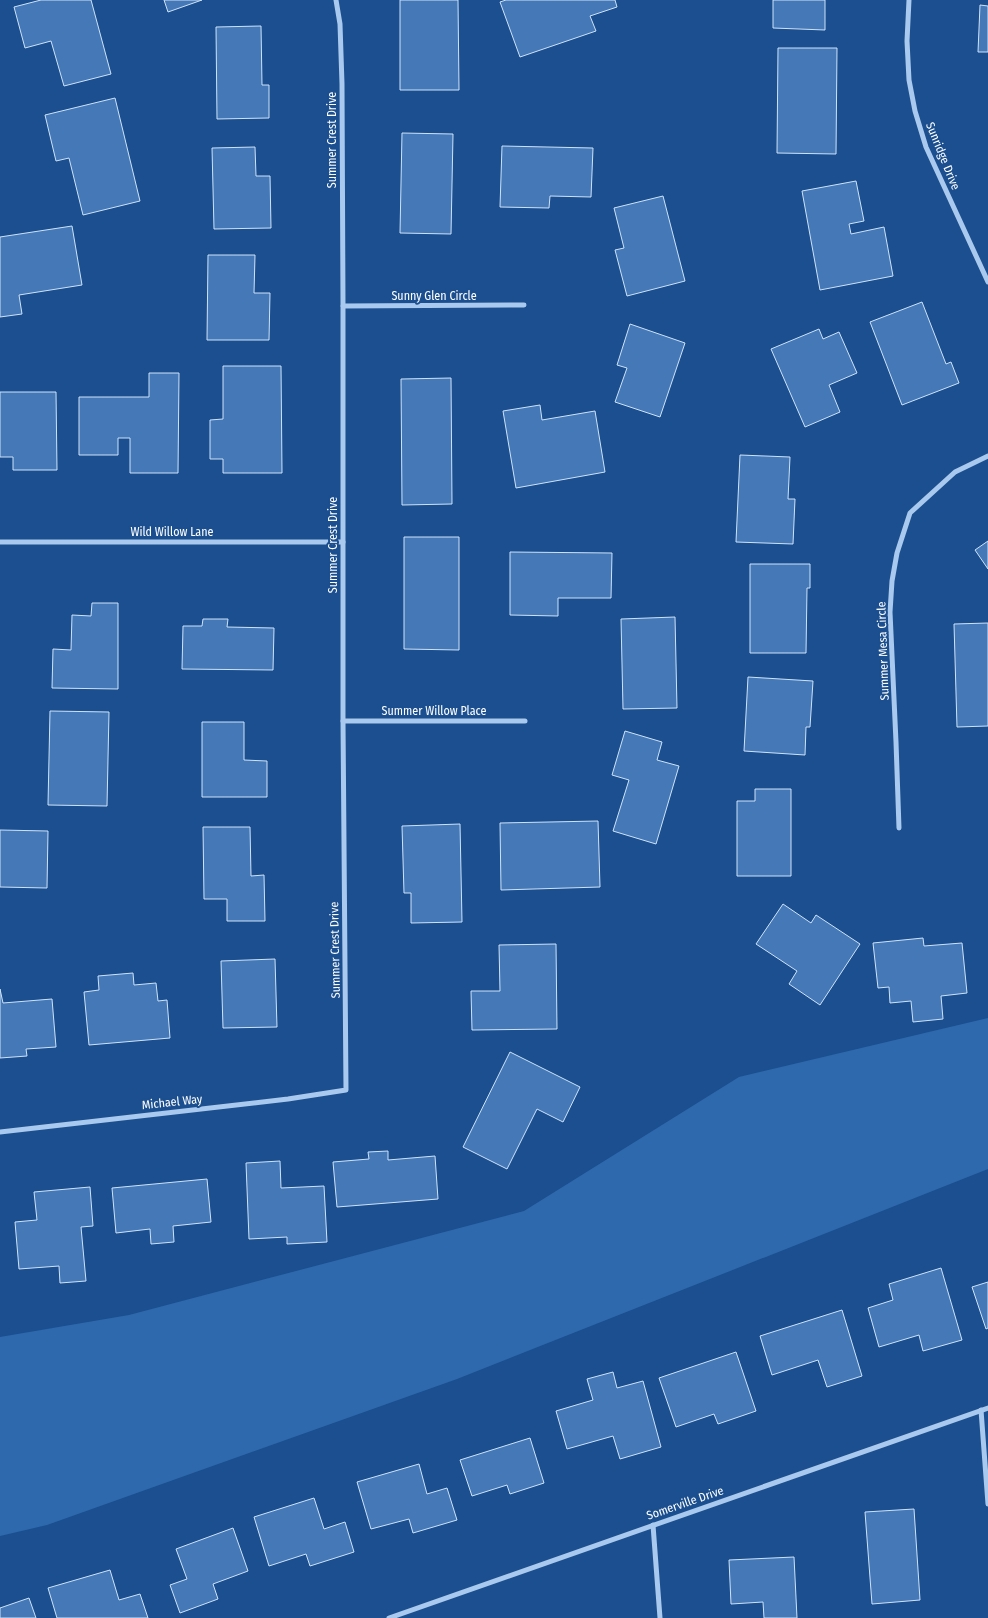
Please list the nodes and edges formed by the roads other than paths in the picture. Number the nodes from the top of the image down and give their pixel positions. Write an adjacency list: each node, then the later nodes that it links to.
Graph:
1 (336, 0): 5 (street, Summer Crest Drive)
2 (909, 0): 3 (street, Sunridge Drive)
3 (988, 282)
4 (524, 305): 5 (street, Sunny Glen Circle)
5 (343, 306): 8 (street, Summer Crest Drive)
6 (988, 456): 11 (street, Summer Mesa Circle)
7 (0, 542): 8 (street, Wild Willow Lane)
8 (343, 542): 9 (street, Summer Crest Drive)
9 (343, 720): 10 (street, Summer Willow Place); 12 (street, Summer Crest Drive)
10 (525, 721)
11 (899, 828)
12 (346, 1090): 13 (street, Michael Way)
13 (0, 1132)
14 (988, 1408): 15 (street, Somerville Drive)
15 (981, 1410): 16 (street); 17 (street, Somerville Drive)
16 (988, 1504)
17 (653, 1525): 18 (street, Somerville Drive); 19 (street)
18 (389, 1618)
19 (660, 1618)

